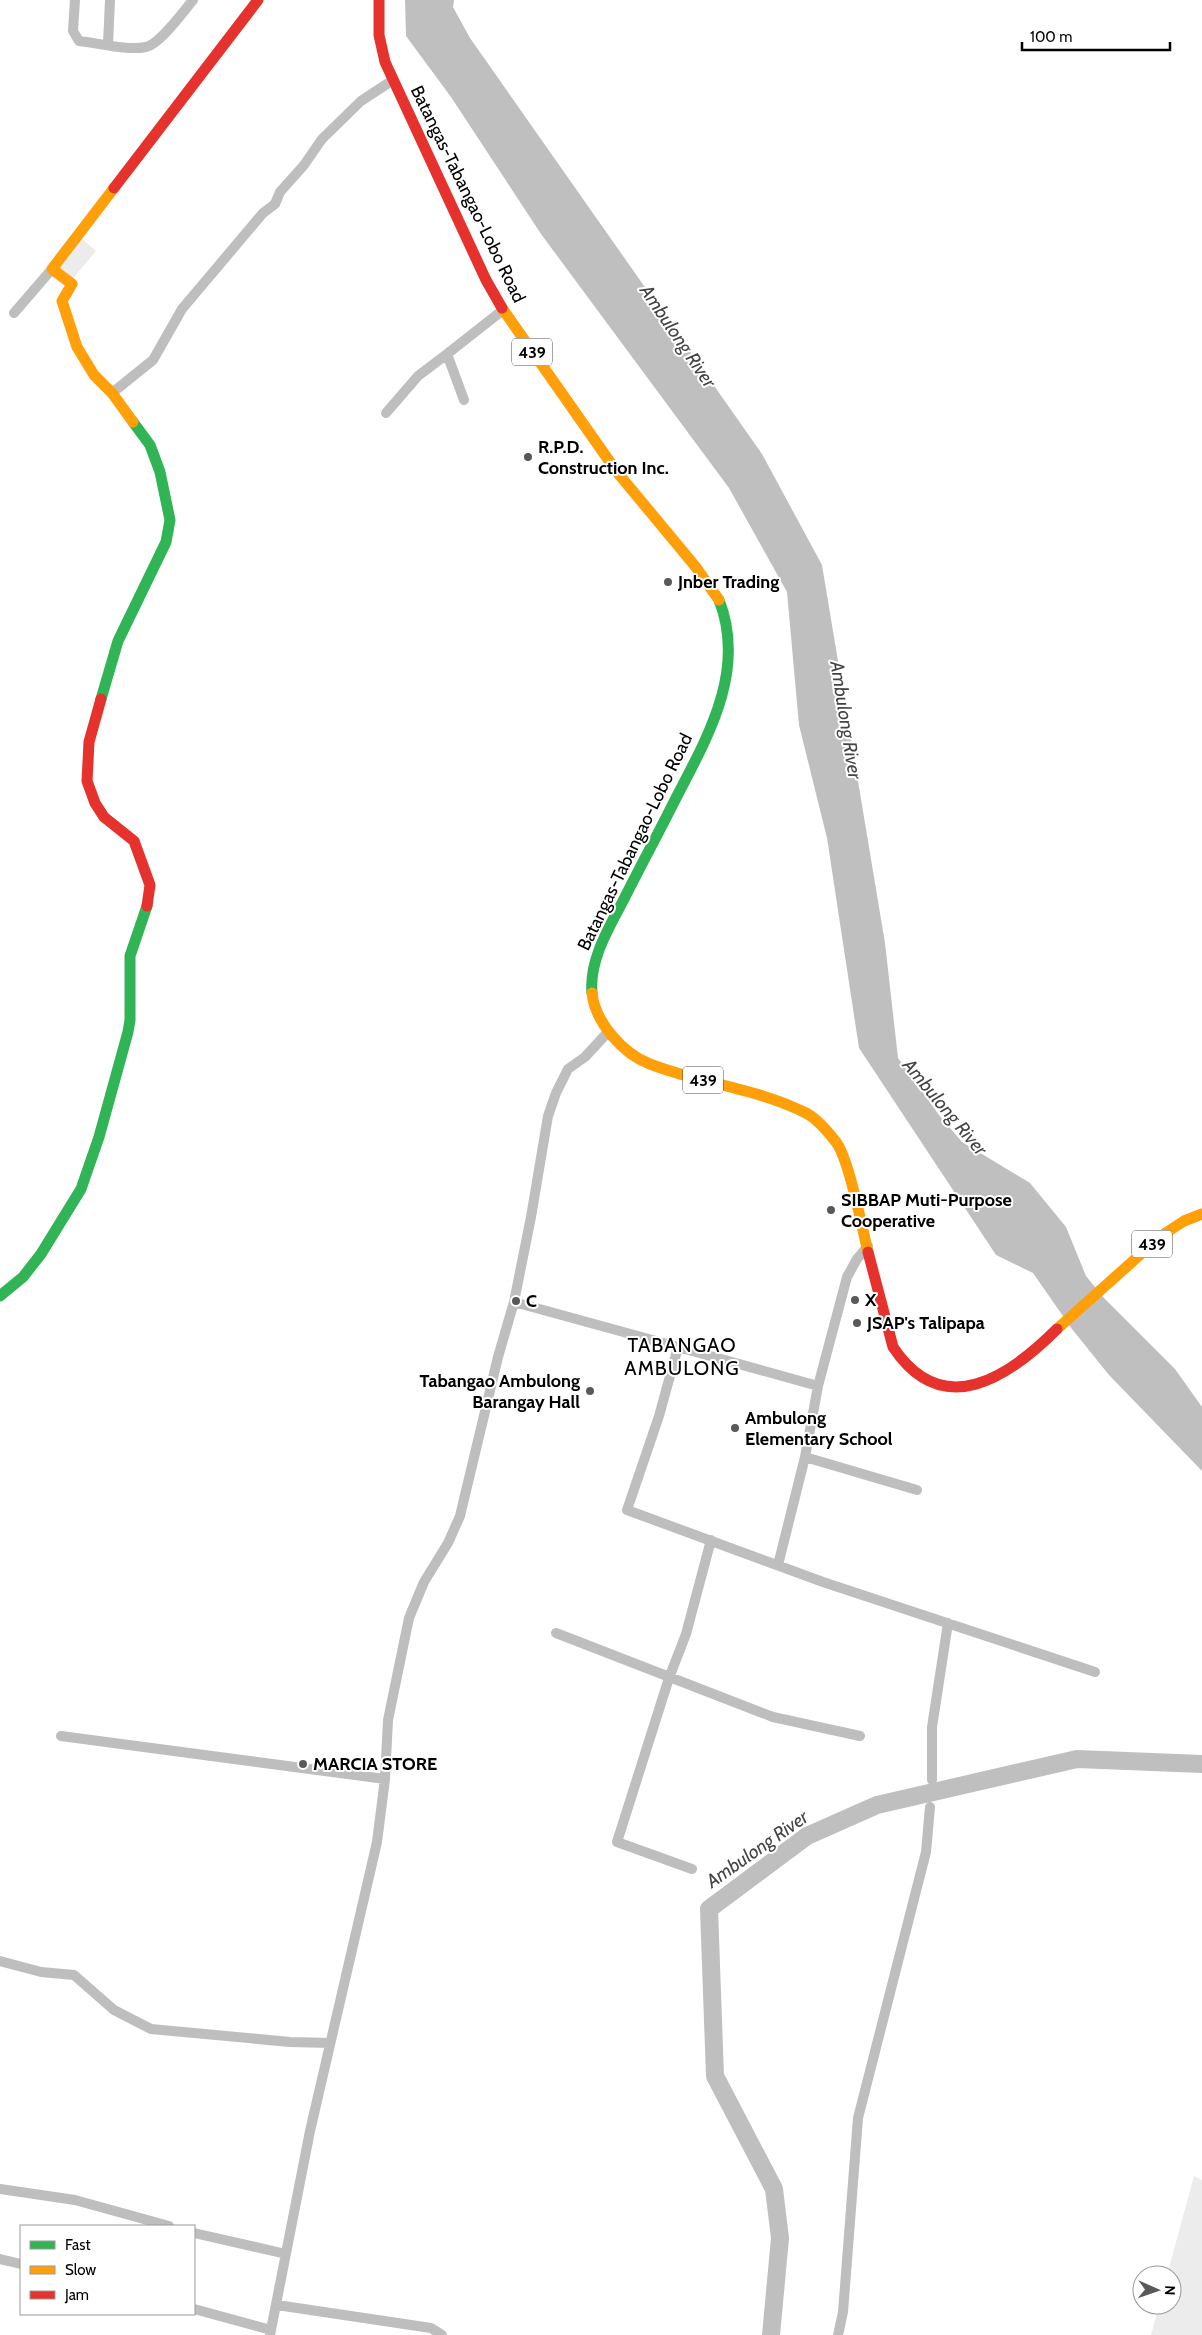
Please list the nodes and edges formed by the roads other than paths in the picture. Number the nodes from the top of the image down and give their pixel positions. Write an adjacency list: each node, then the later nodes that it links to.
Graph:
1 (75, 0): 6 (street)
2 (110, 0): 6 (street)
3 (193, 0): 6 (street)
4 (258, 0): 8 (main road)
5 (379, 0): 7 (main road, Batangas-Tabangao-Lobo Road / 439)
6 (108, 44)
7 (393, 80): 9 (main road, Batangas-Tabangao-Lobo Road / 439); 12 (street)
8 (52, 269): 10 (street); 12 (main road)
9 (503, 310): 11 (street); 15 (main road, Batangas-Tabangao-Lobo Road / 439)
10 (14, 313)
11 (447, 354): 13 (street); 14 (street)
12 (112, 393): 18 (main road)
13 (464, 400)
14 (386, 413)
15 (608, 1032): 17 (main road, Batangas-Tabangao-Lobo Road / 439); 19 (street)
16 (1202, 1214): 17 (main road, Batangas-Tabangao-Lobo Road / 439)
17 (868, 1246): 21 (street)
18 (0, 1296)
19 (514, 1302): 20 (street); 32 (street)
20 (678, 1347): 21 (street); 24 (street)
21 (818, 1386): 22 (street)
22 (805, 1457): 23 (street); 25 (street)
23 (917, 1490)
24 (711, 1540): 25 (street); 29 (street)
25 (778, 1565): 26 (street)
26 (948, 1623): 28 (street); 33 (street)
27 (556, 1633): 29 (street)
28 (1095, 1672)
29 (669, 1678): 31 (street); 35 (street)
30 (61, 1736): 32 (street)
31 (860, 1736)
32 (386, 1779): 37 (street)
33 (932, 1780)
34 (930, 1807): 48 (street)
35 (692, 1869)
36 (0, 1961): 37 (street)
37 (330, 2043): 41 (street)
38 (0, 2189): 39 (street)
39 (165, 2225)
40 (195, 2233): 41 (street)
41 (286, 2254): 44 (street)
42 (0, 2259): 43 (street)
43 (20, 2264)
44 (277, 2305): 46 (street); 47 (street)
45 (195, 2310): 46 (street)
46 (270, 2333)
47 (442, 2335)
48 (838, 2335)

